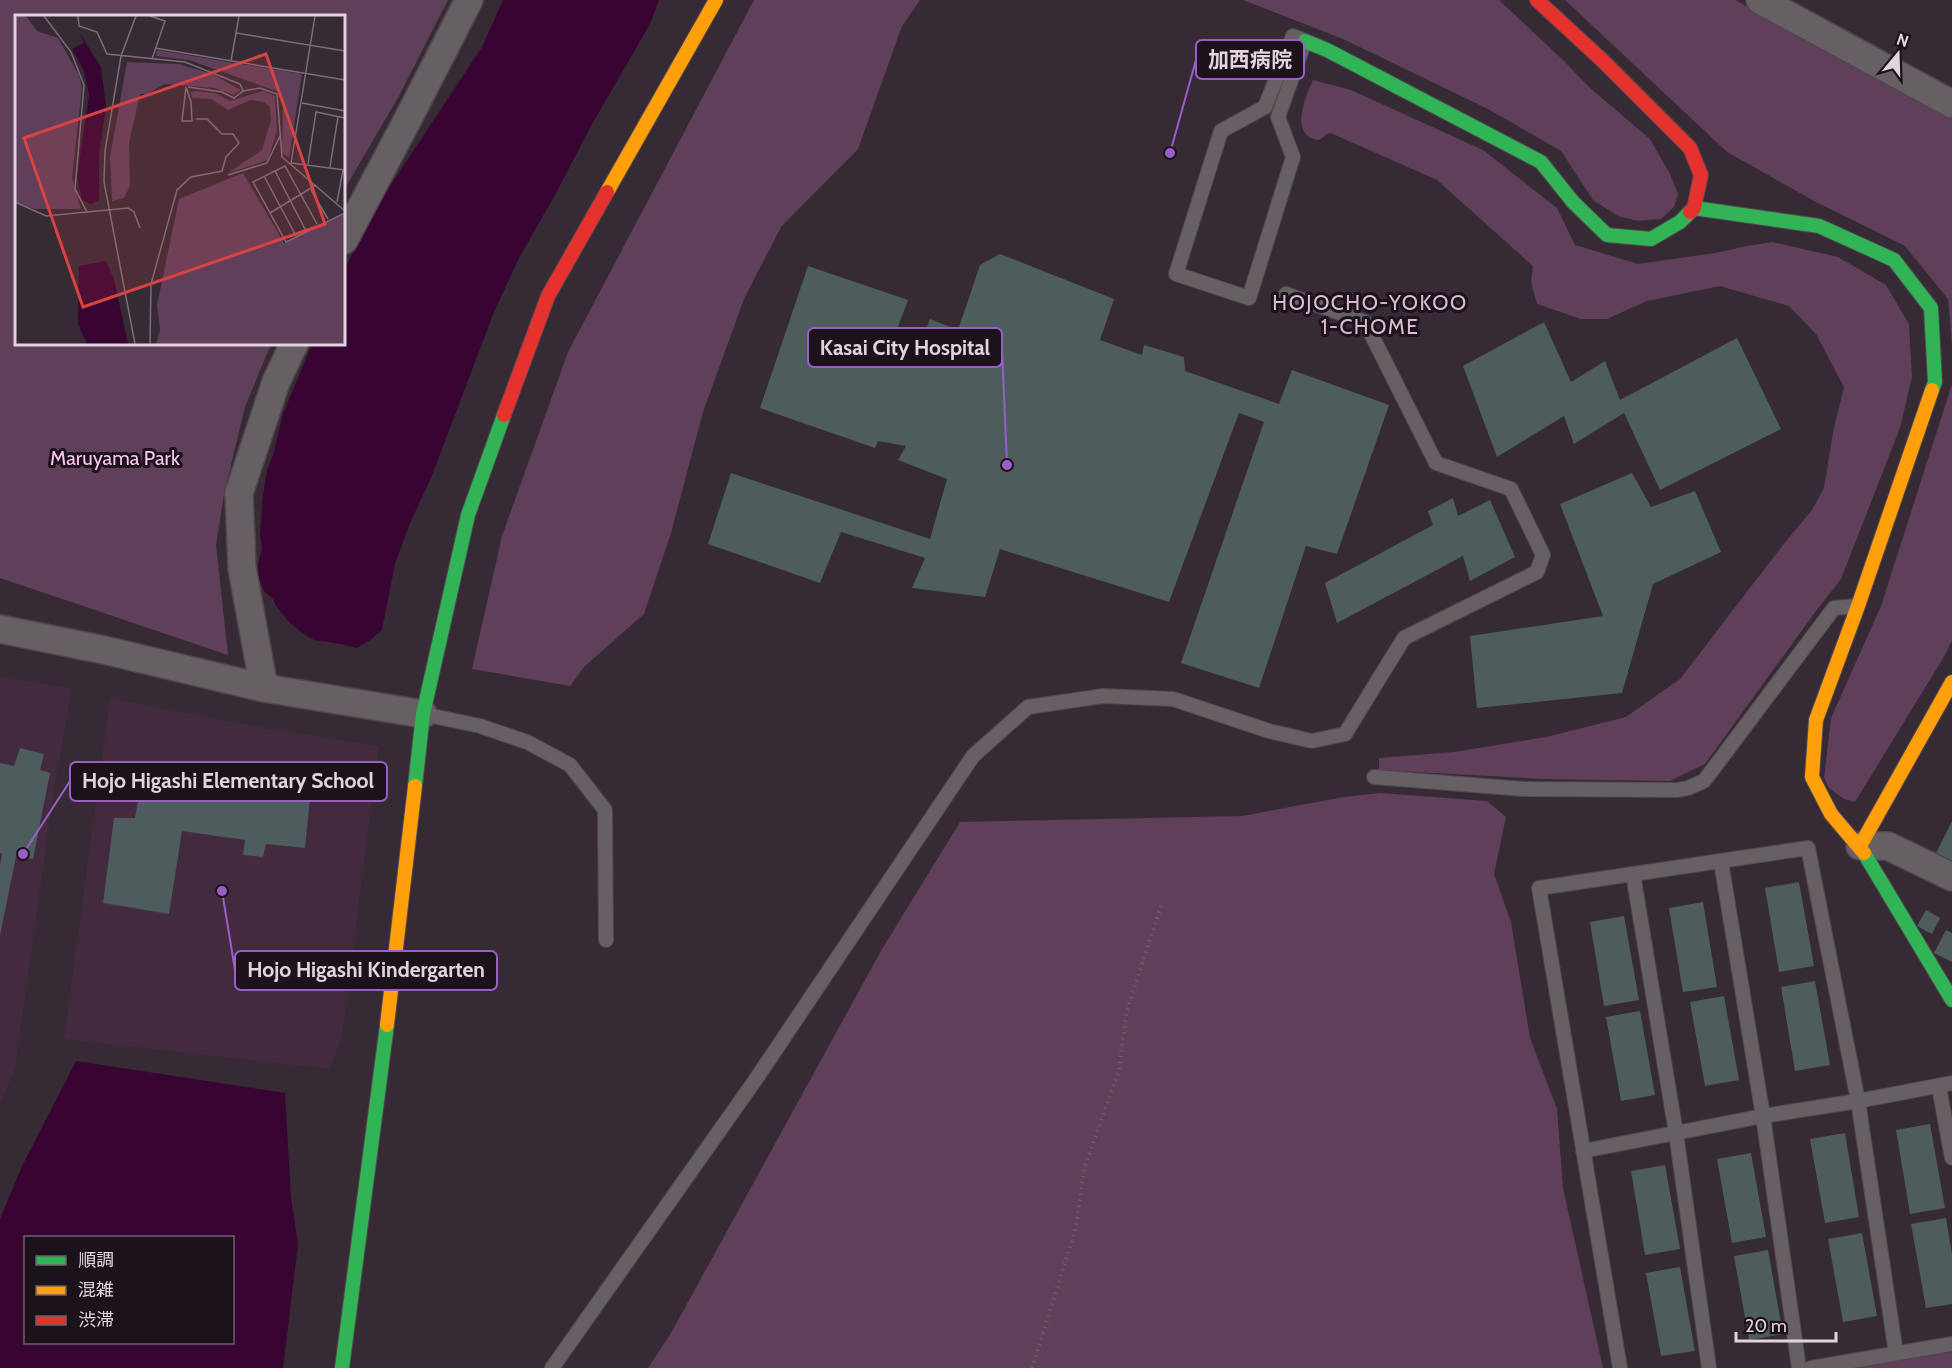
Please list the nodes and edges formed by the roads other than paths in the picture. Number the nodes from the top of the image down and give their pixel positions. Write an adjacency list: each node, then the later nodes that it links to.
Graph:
1 (469, 0): 8 (street)
2 (716, 0): 15 (street)
3 (1537, 0): 7 (street)
4 (1760, 0): 6 (street)
5 (1305, 41): 5 (lane); 7 (street)
6 (1952, 104)
7 (1694, 208): 11 (street)
8 (345, 238)
9 (1286, 294): 32 (lane)
10 (294, 345): 14 (street)
11 (1858, 606): 16 (lane); 17 (street)
12 (0, 629): 14 (street)
13 (1952, 682): 17 (street)
14 (264, 688): 15 (street)
15 (423, 714): 21 (lane); 31 (street)
16 (1374, 777)
17 (1860, 846): 20 (street); 22 (street)
18 (1721, 862): 19 (lane); 24 (lane); 25 (lane)
19 (1633, 874): 26 (lane); 27 (lane)
20 (1952, 877)
21 (606, 940)
22 (1952, 1000)
23 (1945, 1085): 24 (lane); 28 (lane)
24 (1858, 1101): 25 (lane); 30 (lane)
25 (1763, 1116): 26 (lane); 35 (lane)
26 (1676, 1133): 27 (lane); 34 (lane)
27 (1583, 1151): 33 (lane)
28 (1952, 1158)
29 (1952, 1344): 30 (lane)
30 (1896, 1353): 36 (lane)
31 (342, 1368)
32 (552, 1368)
33 (1620, 1368)
34 (1709, 1368)
35 (1799, 1368)
36 (1811, 1368)

